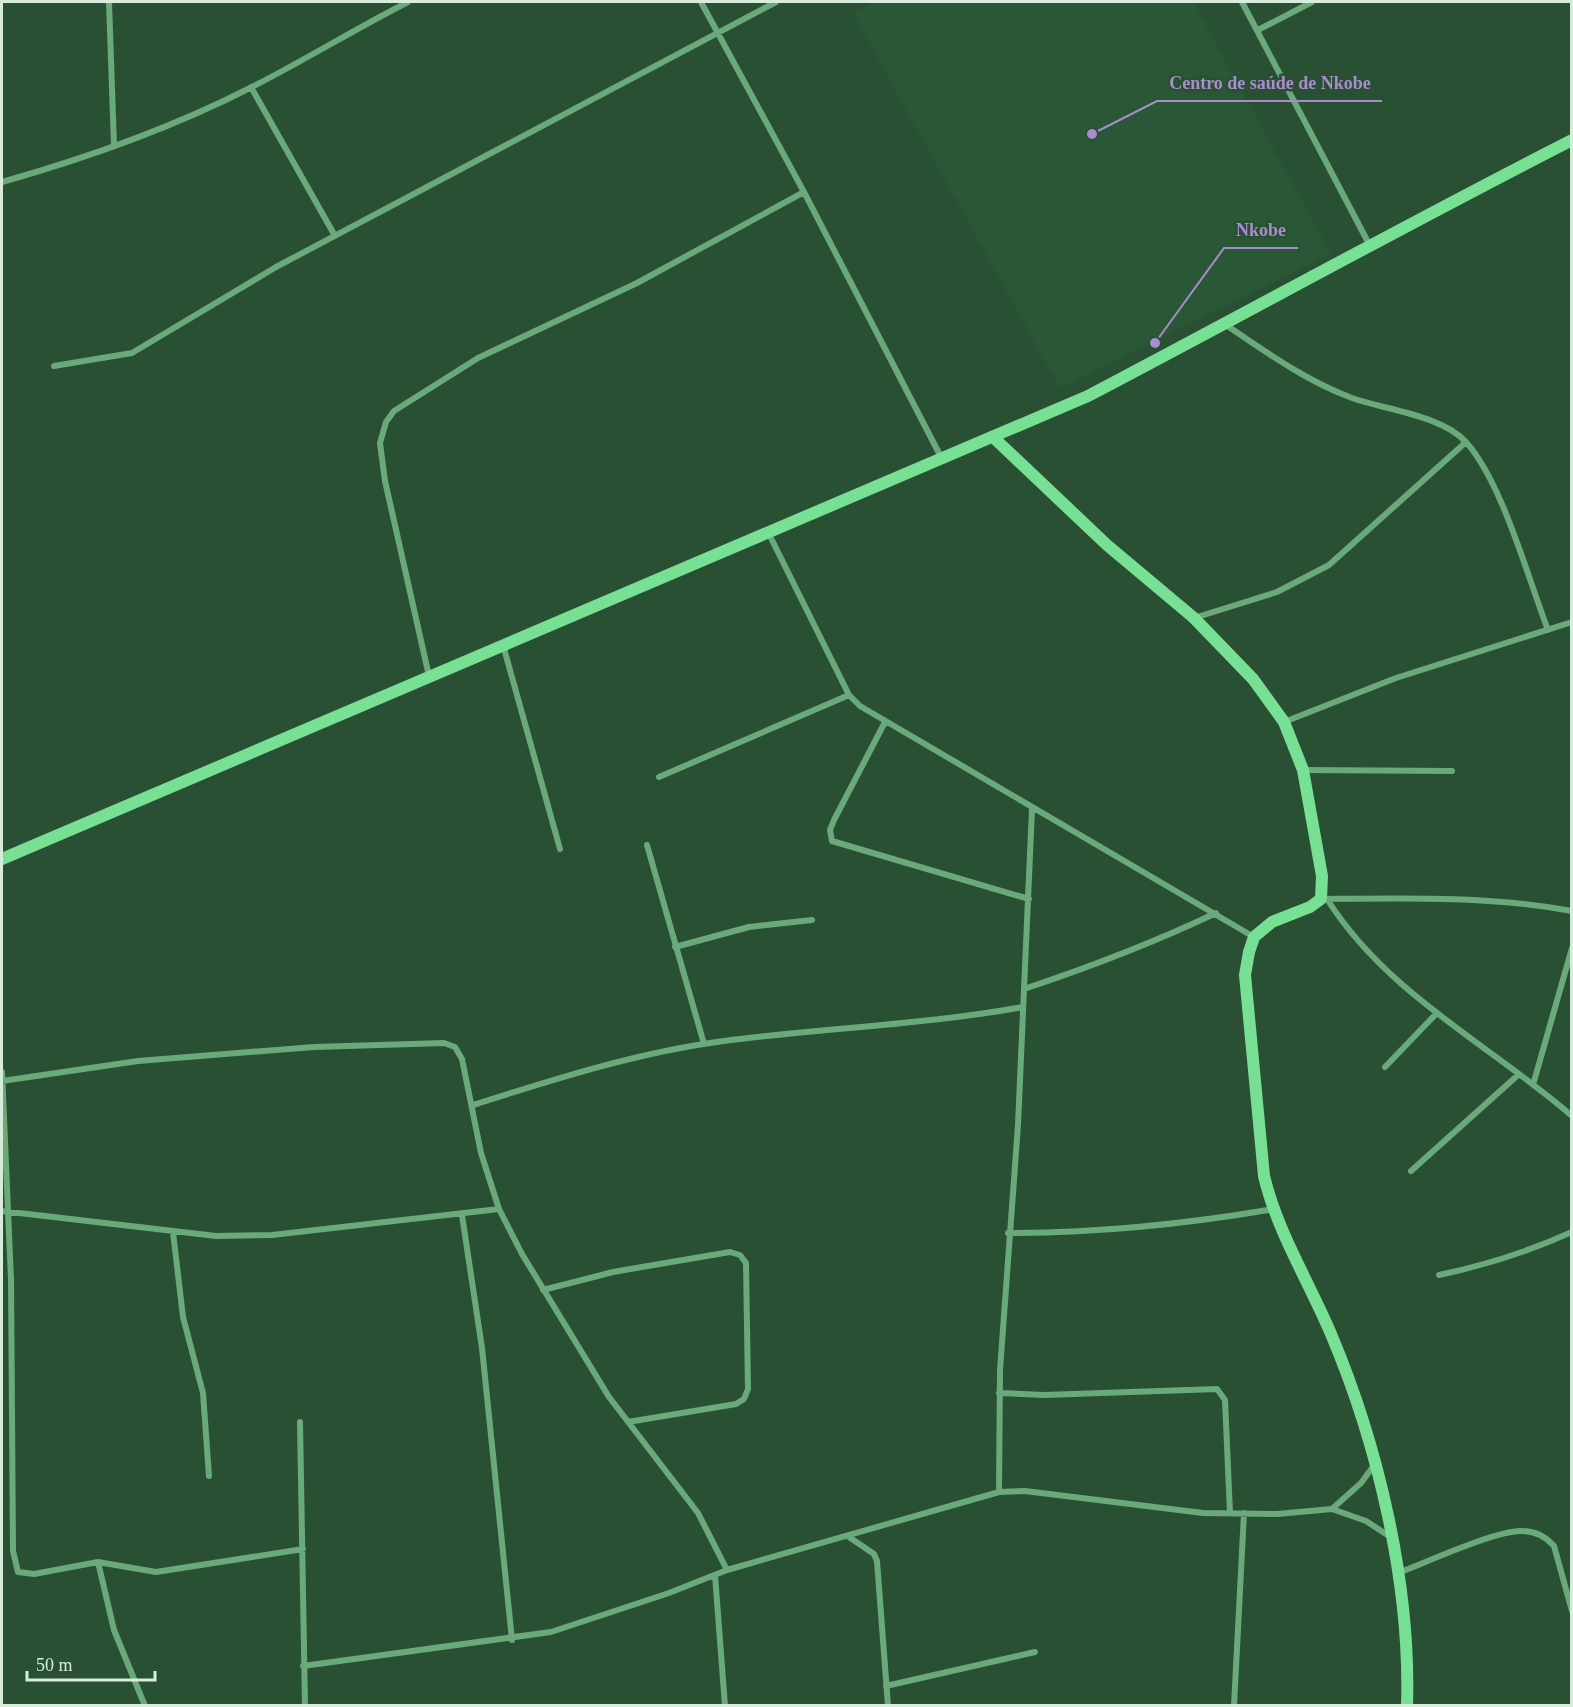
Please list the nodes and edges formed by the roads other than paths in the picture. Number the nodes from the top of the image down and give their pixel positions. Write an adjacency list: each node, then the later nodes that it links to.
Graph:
1 (109, 2): 11 (street)
2 (408, 2): 9 (street)
3 (700, 2): 8 (street)
4 (776, 2): 8 (street)
5 (1242, 2): 7 (street)
6 (1312, 2): 7 (street)
7 (1258, 30): 15 (street)
8 (717, 33): 13 (street); 14 (street)
9 (251, 87): 11 (street); 14 (street)
10 (1572, 140): 15 (street)
11 (114, 146): 12 (street)
12 (2, 182)
13 (804, 192): 20 (street); 26 (street)
14 (334, 236): 17 (street)
15 (1369, 244): 16 (street)
16 (1226, 325): 18 (street); 19 (street)
17 (54, 366)
18 (994, 438): 20 (street); 22 (street)
19 (1466, 442): 22 (street); 24 (street)
20 (942, 459): 21 (street)
21 (767, 531): 25 (street); 27 (street)
22 (1194, 618): 29 (street)
23 (1572, 622): 24 (street)
24 (1548, 630): 29 (street)
25 (503, 644): 26 (street); 35 (street)
26 (429, 676): 36 (street)
27 (849, 695): 28 (street); 32 (street)
28 (885, 722): 33 (street); 38 (street)
29 (1284, 722): 30 (street)
30 (1304, 770): 31 (street); 37 (street)
31 (1452, 771)
32 (659, 777)
33 (1032, 809): 38 (street); 40 (street)
34 (647, 844): 43 (street)
35 (560, 849)
36 (2, 859)
37 (1324, 899): 39 (street); 42 (street); 47 (street)
38 (1029, 900): 45 (street)
39 (1572, 911)
40 (1216, 913): 42 (street); 45 (street)
41 (812, 920): 43 (street)
42 (1254, 937): 58 (street)
43 (675, 947): 48 (street)
44 (1572, 948): 53 (street)
45 (1024, 989): 46 (street)
46 (1023, 1007): 48 (street); 63 (street)
47 (1436, 1014): 49 (street); 51 (street)
48 (704, 1044): 54 (street)
49 (1385, 1067)
50 (2, 1072): 52 (street)
51 (1518, 1075): 53 (street); 56 (street)
52 (2, 1081): 54 (street); 59 (street)
53 (1533, 1085): 55 (street)
54 (473, 1105): 57 (street)
55 (1571, 1116)
56 (1411, 1171)
57 (499, 1209): 60 (street); 65 (street)
58 (1274, 1209): 63 (street); 69 (street)
59 (4, 1211): 61 (street); 78 (street)
60 (462, 1215): 61 (street); 83 (street)
61 (173, 1232): 70 (street)
62 (1572, 1232): 64 (street)
63 (1008, 1233): 66 (street)
64 (1439, 1275)
65 (543, 1290): 68 (street); 68 (street)
66 (999, 1393): 71 (street); 73 (street)
67 (300, 1422): 77 (street)
68 (628, 1422): 79 (street)
69 (1375, 1463): 72 (street); 76 (street)
70 (208, 1476)
71 (999, 1492): 73 (street); 75 (street)
72 (1332, 1509): 74 (street); 76 (street)
73 (1230, 1514): 74 (street)
74 (1244, 1514): 91 (street)
75 (849, 1537): 79 (street); 86 (street)
76 (1392, 1538): 80 (street)
77 (303, 1549): 78 (street); 85 (street)
78 (98, 1562): 87 (street)
79 (727, 1570): 81 (street)
80 (1397, 1574): 82 (street); 92 (street)
81 (715, 1575): 83 (street); 89 (street)
82 (1572, 1611)
83 (512, 1640): 85 (street)
84 (1035, 1652): 86 (street)
85 (303, 1666): 88 (street)
86 (886, 1686): 90 (street)
87 (145, 1706)
88 (305, 1706)
89 (725, 1706)
90 (888, 1706)
91 (1234, 1706)
92 (1407, 1706)

